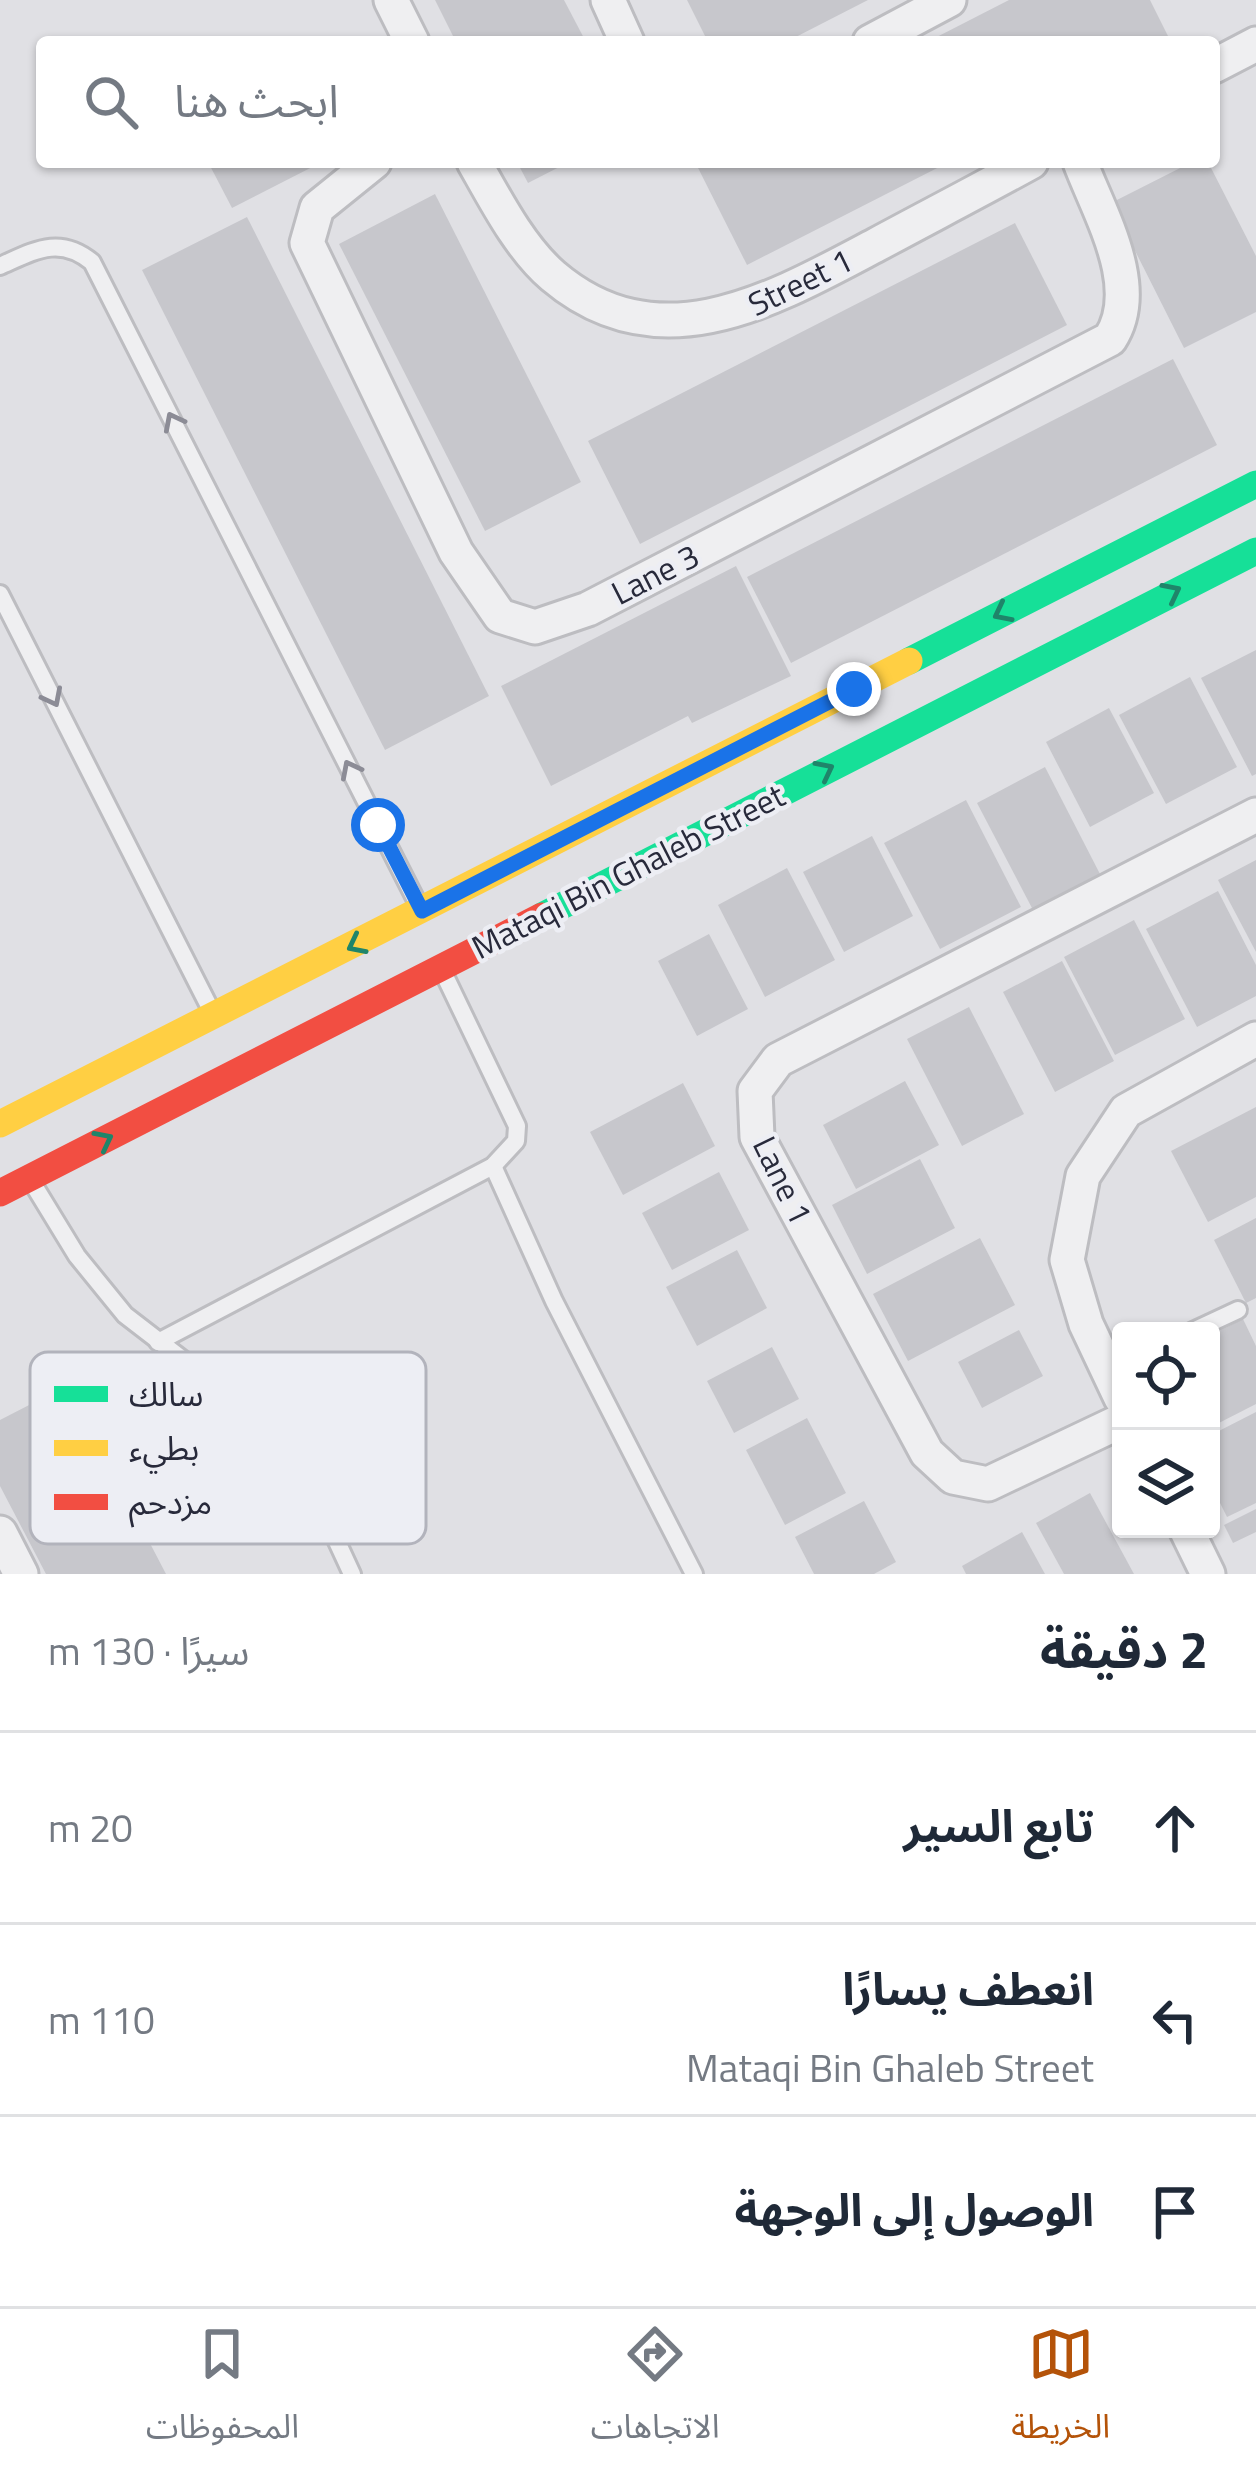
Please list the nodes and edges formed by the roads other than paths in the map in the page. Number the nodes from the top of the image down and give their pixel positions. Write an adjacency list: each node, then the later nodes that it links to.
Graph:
1 (391, 0): 4 (street)
2 (608, 0): 5 (street)
3 (949, 0): 6 (street)
4 (409, 36)
5 (624, 36)
6 (881, 36)
7 (1256, 44): 8 (street)
8 (1220, 63)
9 (367, 168): 12 (street, Lane 3)
10 (477, 168): 11 (street, Street 1)
11 (1020, 168)
12 (1082, 168)
13 (0, 266): 22 (lane, one-way to 13)
14 (1256, 484): 17 (street, Mataqi Bin Ghaleb Street, one-way to 17)
15 (1256, 550): 19 (street, Mataqi Bin Ghaleb Street, one-way to 15)
16 (0, 594): 24 (lane, one-way to 24)
17 (943, 644): 18 (street, Mataqi Bin Ghaleb Street); 19 (street)
18 (854, 689): 20 (street); 22 (street, Mataqi Bin Ghaleb Street)
19 (960, 701): 20 (street, Mataqi Bin Ghaleb Street)
20 (885, 719): 23 (street, Mataqi Bin Ghaleb Street, one-way to 20)
21 (1256, 815): 35 (street, Lane 1)
22 (422, 911): 24 (street, Mataqi Bin Ghaleb Street, one-way to 24)
23 (441, 967): 27 (lane); 28 (street, Mataqi Bin Ghaleb Street, one-way to 23)
24 (215, 1017): 26 (street, Mataqi Bin Ghaleb Street)
25 (1256, 1039): 34 (street)
26 (0, 1124)
27 (493, 1166): 32 (lane); 41 (lane)
28 (29, 1178): 29 (street, Mataqi Bin Ghaleb Street); 32 (lane)
29 (0, 1193)
30 (1238, 1310): 31 (lane)
31 (1212, 1322)
32 (158, 1342): 33 (lane)
33 (171, 1352)
34 (1112, 1366)
35 (1112, 1425)
36 (0, 1533): 39 (street)
37 (1190, 1538): 42 (street)
38 (338, 1544): 40 (lane)
39 (21, 1574)
40 (352, 1574)
41 (694, 1574)
42 (1208, 1574)

